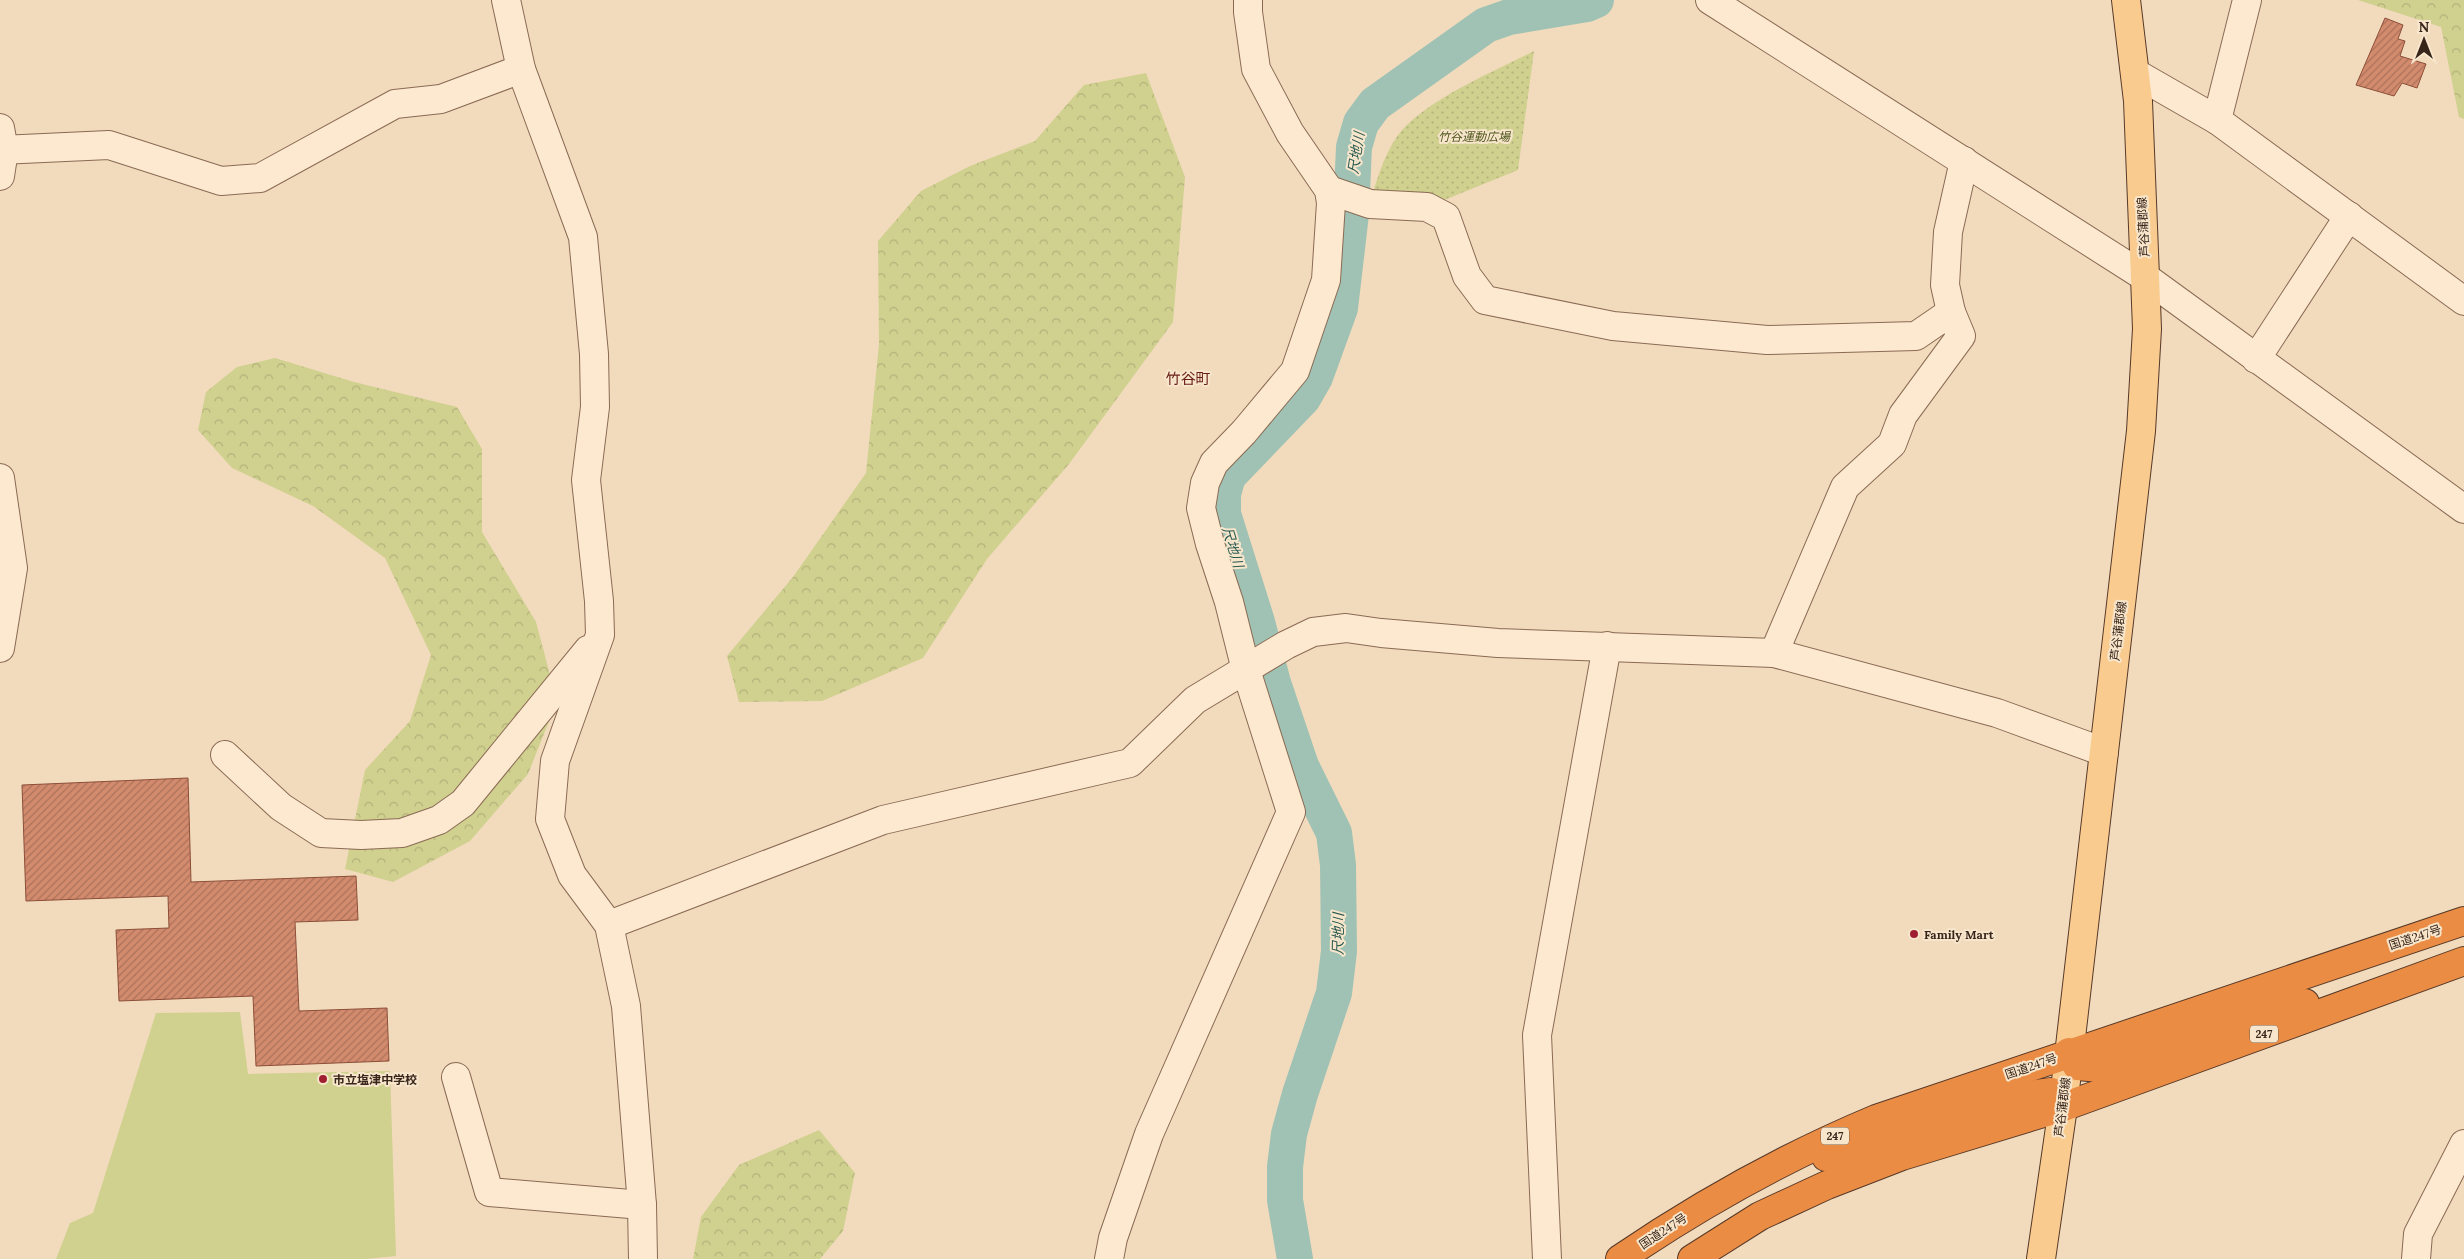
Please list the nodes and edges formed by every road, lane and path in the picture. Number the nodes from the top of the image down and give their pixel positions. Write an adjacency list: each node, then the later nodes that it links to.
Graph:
1 (506, 0): 6 (street)
2 (1248, 0): 11 (street)
3 (1710, 0): 10 (street)
4 (2126, 0): 7 (main road, 芦谷蒲郡線)
5 (2247, 0): 8 (street)
6 (521, 69): 9 (street); 20 (street)
7 (2135, 73): 8 (street); 13 (main road, 芦谷蒲郡線)
8 (2217, 120): 12 (street)
9 (1, 151)
10 (1964, 161): 13 (street); 15 (street)
11 (1342, 194): 15 (street); 24 (street)
12 (2349, 216): 14 (street); 16 (street)
13 (2145, 276): 16 (street); 25 (main road, 芦谷蒲郡線)
14 (2464, 301)
15 (1951, 312): 23 (street)
16 (2256, 359): 18 (street)
17 (0, 478): 19 (street)
18 (2464, 510)
19 (7, 568): 22 (street)
20 (600, 636): 26 (street); 28 (street)
21 (1607, 646): 23 (street); 24 (street); 39 (street)
22 (0, 648)
23 (1774, 653): 25 (street)
24 (1249, 668): 28 (street); 37 (street)
25 (2104, 752): 31 (main road, 芦谷蒲郡線)
26 (225, 755)
27 (2464, 921): 31 (highway, 国道247号 / 247)
28 (609, 925): 36 (street)
29 (2464, 961): 30 (highway, 247)
30 (2359, 999): 31 (highway, 247); 33 (highway, 247)
31 (2069, 1052): 33 (main road, 芦谷蒲郡線); 35 (highway, 国道247号 / 247)
32 (456, 1077): 36 (street)
33 (2063, 1107): 35 (highway, 247); 41 (highway, 247); 42 (main road, 芦谷蒲郡線)
34 (2464, 1144): 43 (street)
35 (1780, 1165): 40 (highway, 国道247号 / 247)
36 (642, 1205): 38 (street)
37 (1107, 1252)
38 (643, 1259)
39 (1547, 1259)
40 (1620, 1259)
41 (1692, 1259)
42 (2041, 1259)
43 (2416, 1259)

